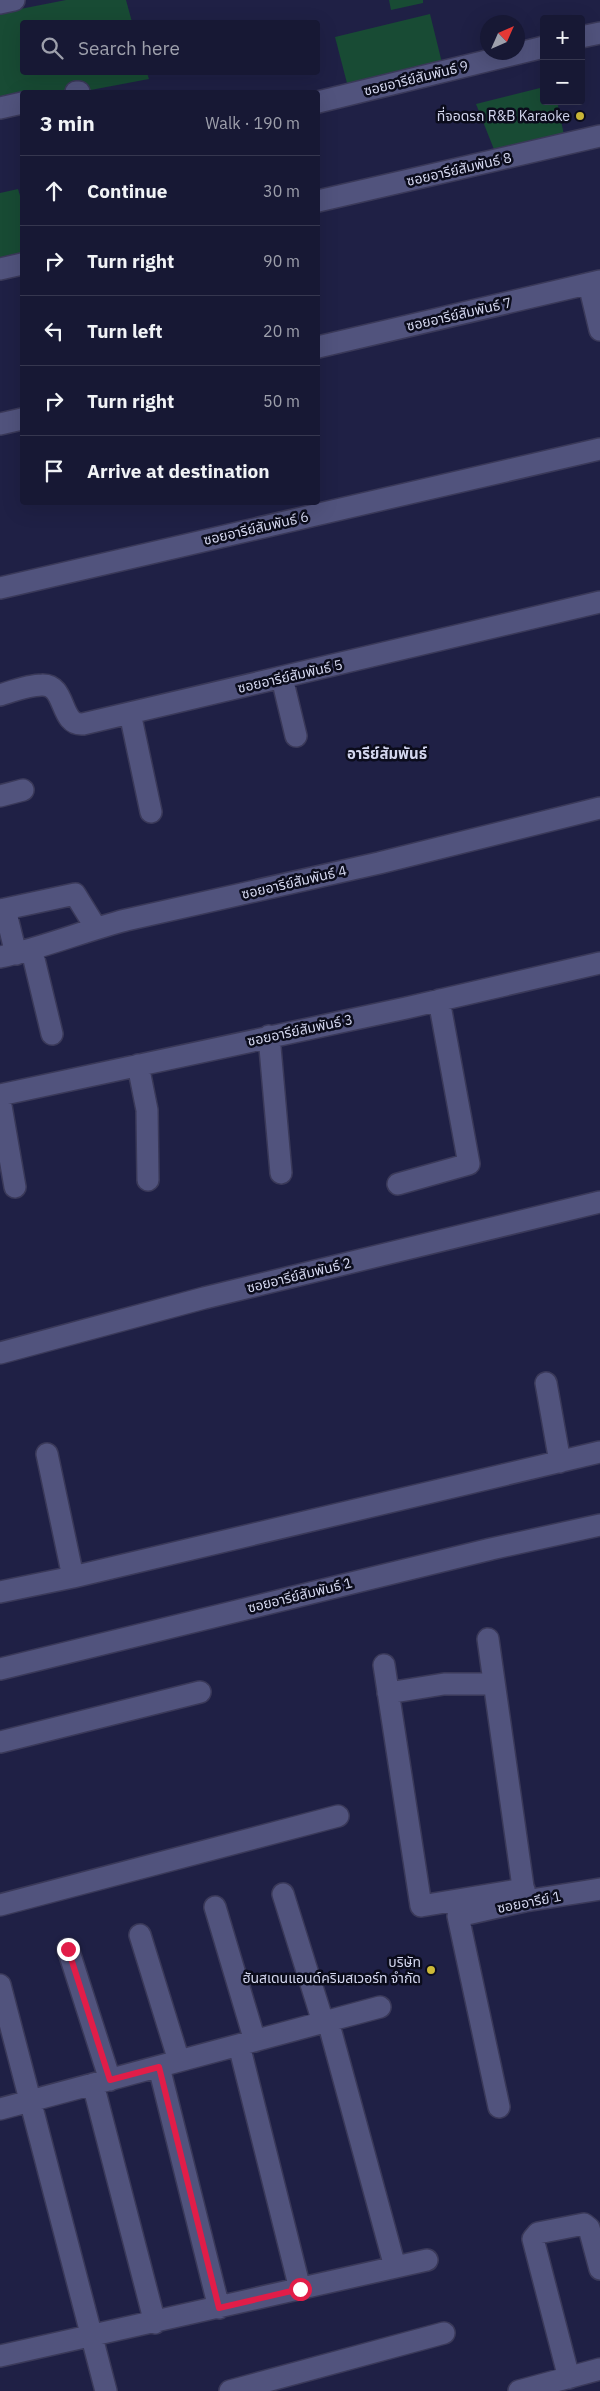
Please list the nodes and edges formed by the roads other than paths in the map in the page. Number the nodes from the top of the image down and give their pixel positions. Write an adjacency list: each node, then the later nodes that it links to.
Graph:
1 (14, 0): 2 (street)
2 (0, 3)
3 (600, 33): 4 (street)
4 (585, 36)
5 (540, 48): 6 (street, ซอยอารีย์สัมพันธ์ 9)
6 (320, 102)
7 (20, 104): 8 (street)
8 (0, 108)
9 (600, 136): 10 (street, ซอยอารีย์สัมพันธ์ 8)
10 (320, 201)
11 (20, 264): 12 (street)
12 (0, 269)
13 (594, 283): 14 (street); 15 (street, ซอยอารีย์สัมพันธ์ 7)
14 (600, 330)
15 (320, 347)
16 (20, 419): 17 (street)
17 (0, 424)
18 (600, 449): 19 (street, ซอยอารีย์สัมพันธ์ 6)
19 (0, 588)
20 (600, 602): 21 (street, ซอยอารีย์สัมพันธ์ 5)
21 (282, 678): 23 (street, ซอยอารีย์สัมพันธ์ 5); 24 (street)
22 (0, 694): 23 (street, ซอยอารีย์สัมพันธ์ 5)
23 (130, 713): 28 (street)
24 (296, 736)
25 (23, 790): 26 (street)
26 (0, 796)
27 (600, 808): 30 (street, ซอยอารีย์สัมพันธ์ 4)
28 (151, 812)
29 (2, 910): 30 (street); 31 (street)
30 (96, 928): 31 (street, ซอยอารีย์สัมพันธ์ 4)
31 (16, 954): 34 (street)
32 (600, 963): 33 (street, ซอยอารีย์สัมพันธ์ 3)
33 (439, 1000): 35 (street, ซอยอารีย์สัมพันธ์ 3); 41 (street)
34 (52, 1034)
35 (269, 1036): 36 (street, ซอยอารีย์สัมพันธ์ 3); 39 (street)
36 (138, 1065): 37 (street, ซอยอารีย์สัมพันธ์ 3); 40 (street)
37 (0, 1096)
38 (0, 1100): 42 (street)
39 (281, 1173)
40 (148, 1180)
41 (398, 1184)
42 (15, 1187)
43 (600, 1202): 44 (street, ซอยอารีย์สัมพันธ์ 2)
44 (0, 1353)
45 (546, 1383): 48 (street)
46 (600, 1452): 48 (street)
47 (47, 1454): 50 (street)
48 (560, 1462): 50 (street)
49 (600, 1525): 54 (street, ซอยอารีย์สัมพันธ์ 1)
50 (73, 1577): 51 (street)
51 (0, 1592)
52 (488, 1639): 55 (street)
53 (384, 1665): 57 (street)
54 (0, 1669)
55 (494, 1684): 57 (street); 62 (street)
56 (200, 1692): 58 (street)
57 (388, 1693): 63 (street)
58 (0, 1742)
59 (338, 1816): 64 (street)
60 (600, 1889): 62 (street, ซอยอารีย์ 1)
61 (284, 1894): 70 (street)
62 (524, 1895): 63 (street, ซอยอารีย์ 1)
63 (497, 1901): 75 (street, ซอยอารีย์ 1)
64 (0, 1904)
65 (215, 1907): 71 (street)
66 (140, 1935): 72 (street)
67 (68, 1949): 73 (street)
68 (0, 1985): 74 (street)
69 (380, 2008): 70 (street)
70 (326, 2022): 71 (street); 78 (street)
71 (247, 2043): 72 (street); 80 (street)
72 (169, 2064): 73 (street); 81 (street)
73 (101, 2082): 74 (street); 82 (street)
74 (30, 2101): 76 (street); 84 (street)
75 (499, 2107)
76 (0, 2109)
77 (427, 2260): 78 (street)
78 (394, 2267): 80 (street)
79 (600, 2269): 87 (street)
80 (300, 2289): 81 (street)
81 (219, 2308): 82 (street)
82 (154, 2323): 84 (street)
83 (444, 2333): 89 (street)
84 (91, 2337): 85 (street); 88 (street)
85 (0, 2356)
86 (600, 2369): 87 (street)
87 (569, 2378): 90 (street)
88 (106, 2391)
89 (230, 2391)
90 (519, 2391)

